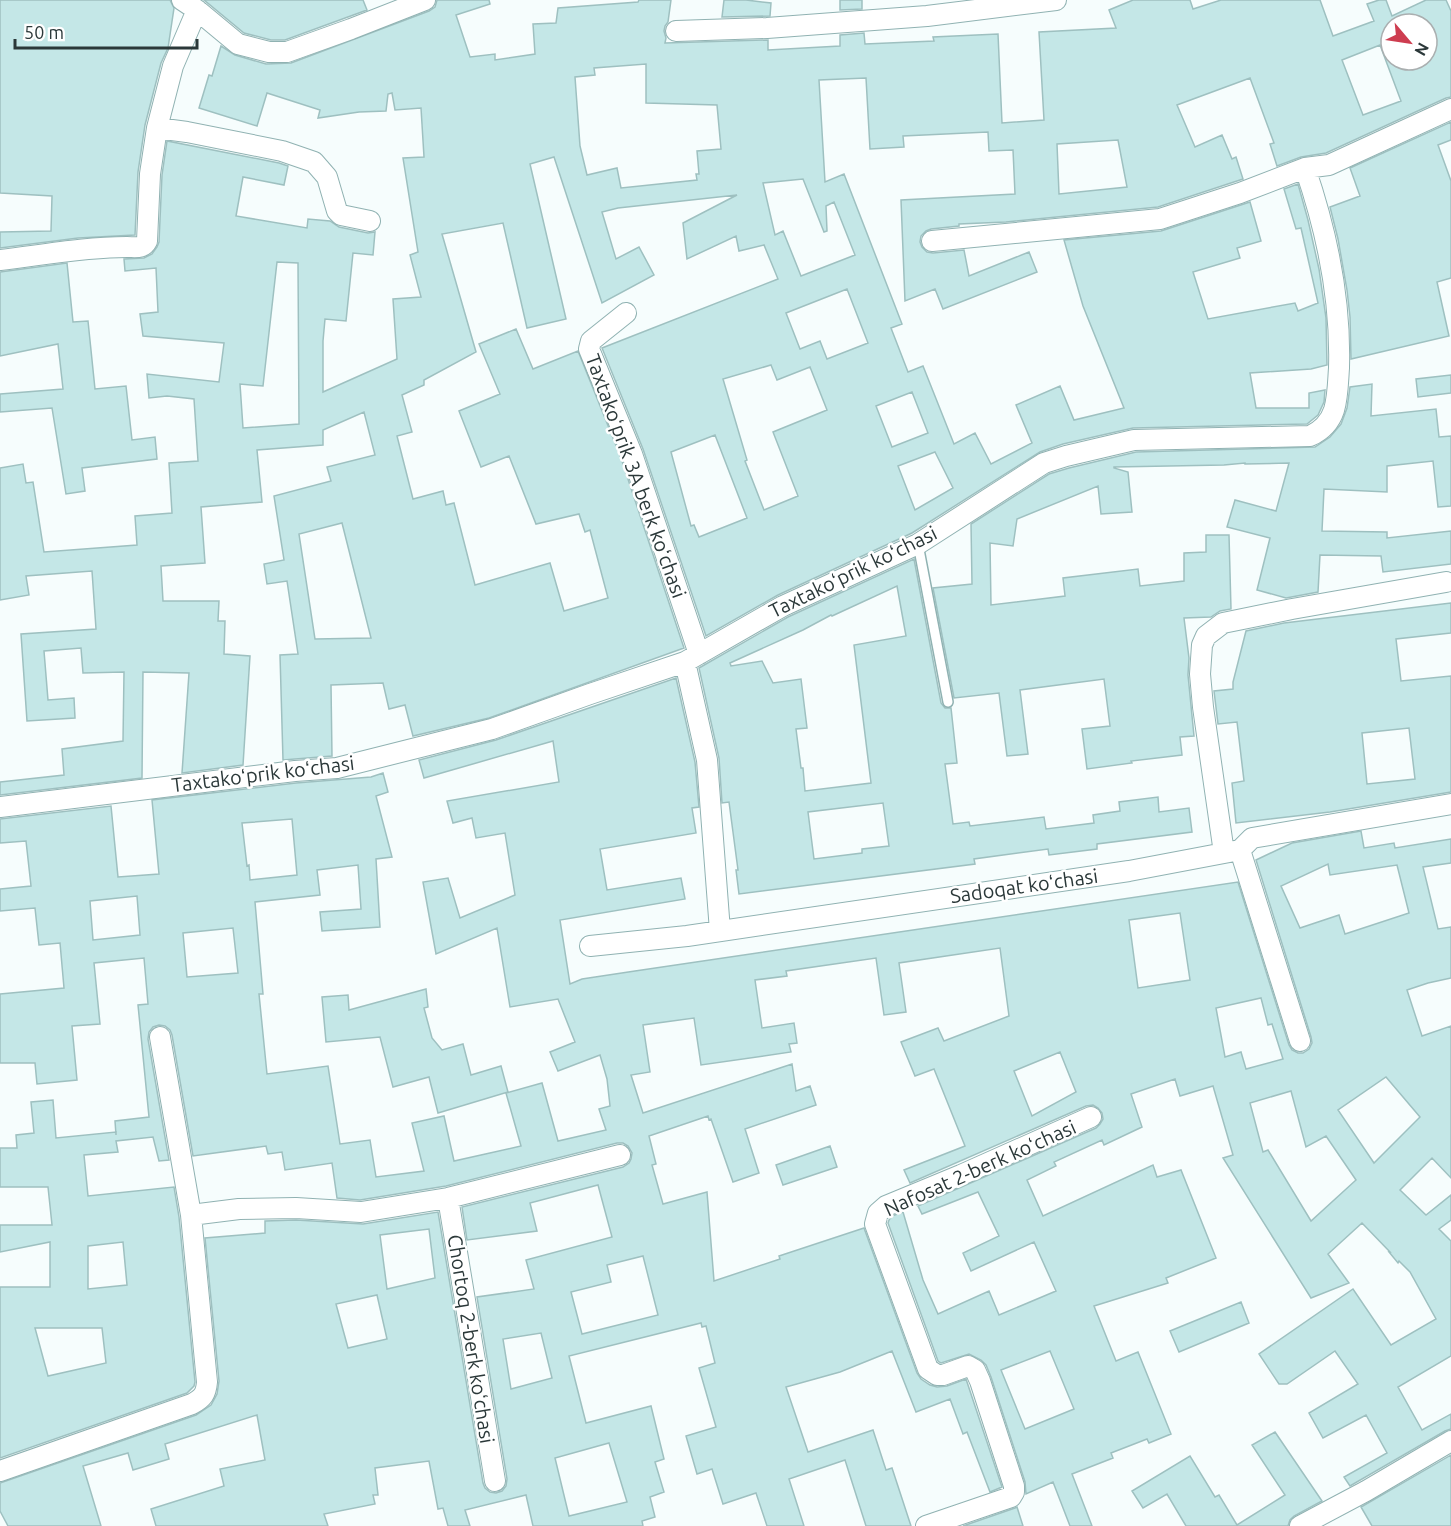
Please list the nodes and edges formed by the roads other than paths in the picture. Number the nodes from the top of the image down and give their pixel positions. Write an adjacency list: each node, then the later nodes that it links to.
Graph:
1 (425, 0): 3 (street)
2 (1056, 0): 4 (street)
3 (190, 5): 6 (street)
4 (676, 31)
5 (1451, 109): 7 (street)
6 (157, 128): 8 (street); 10 (street)
7 (1305, 168): 9 (street); 12 (street, Taxtakoʻprik koʻchasi)
8 (370, 221)
9 (932, 241)
10 (0, 260)
11 (626, 313): 14 (street, Taxtakoʻprik 3A berk koʻchasi)
12 (918, 544): 14 (street, Taxtakoʻprik koʻchasi); 15 (lane)
13 (1446, 582): 18 (street)
14 (692, 658): 17 (street, Taxtakoʻprik koʻchasi); 19 (street)
15 (948, 702)
16 (1451, 804): 18 (street, Sadoqat koʻchasi)
17 (0, 807)
18 (1232, 851): 19 (street, Sadoqat koʻchasi); 22 (street)
19 (720, 931): 20 (street, Sadoqat koʻchasi)
20 (590, 946)
21 (160, 1037): 26 (street)
22 (1300, 1041)
23 (1091, 1117): 30 (street, Nafosat 2-berk koʻchasi)
24 (620, 1155): 25 (street)
25 (448, 1198): 26 (street); 29 (street, Chortoq 2-berk koʻchasi)
26 (191, 1215): 28 (street)
27 (1451, 1441): 31 (street)
28 (0, 1471)
29 (495, 1481)
30 (926, 1526)
31 (1300, 1526)

